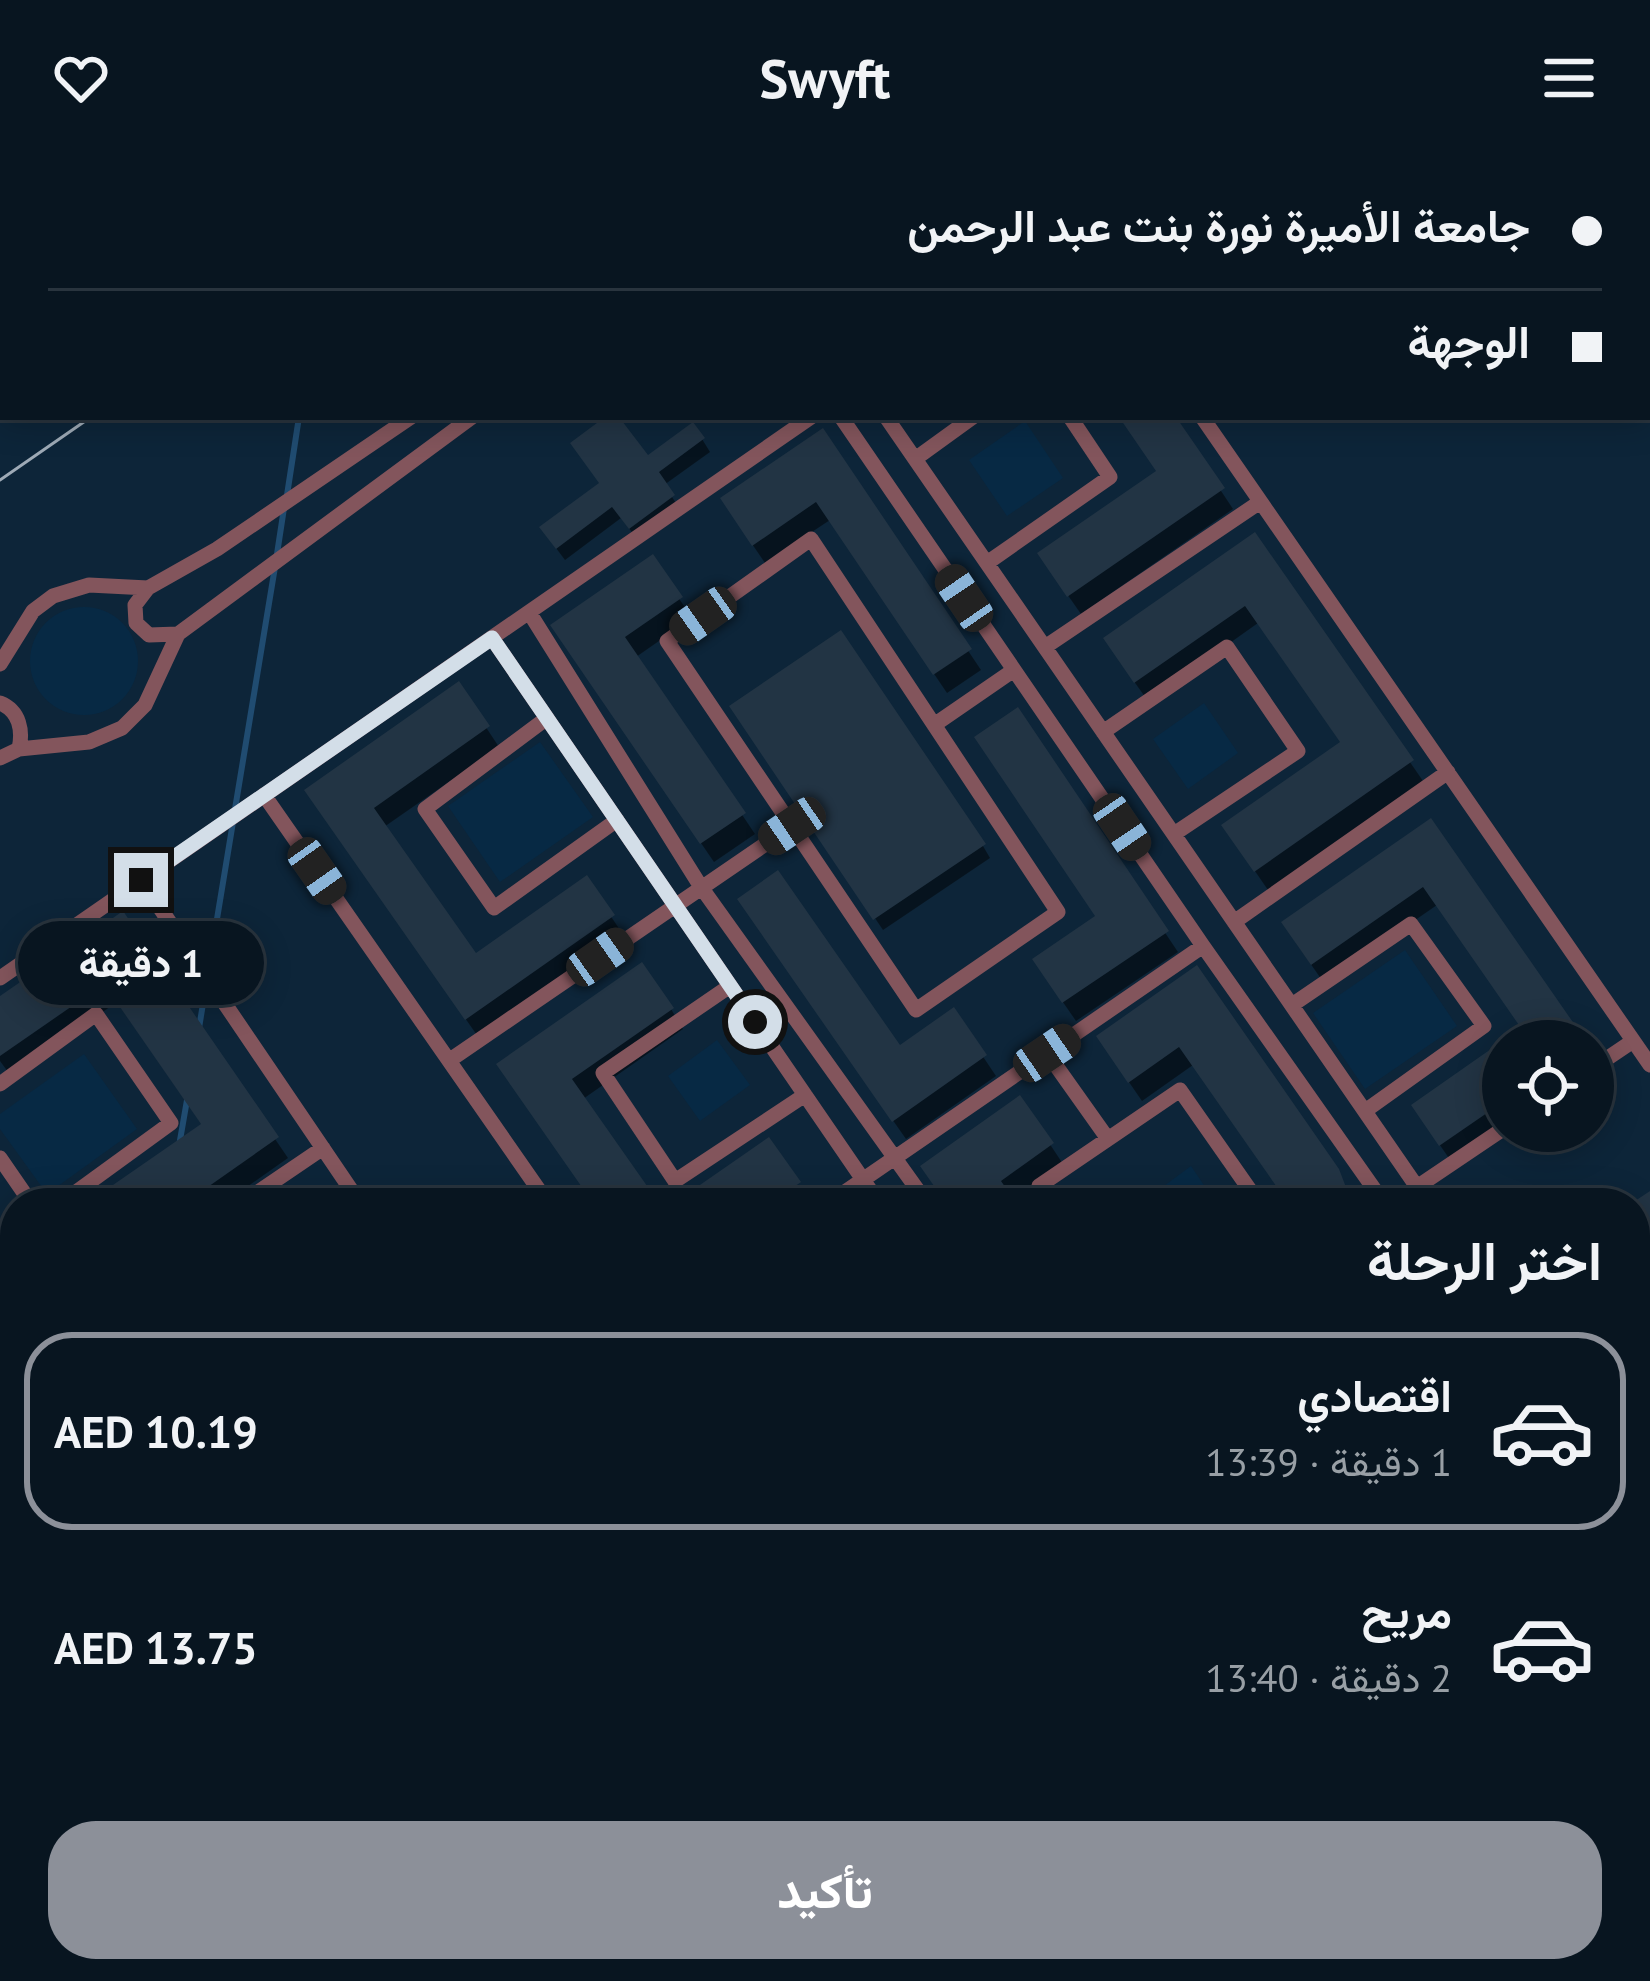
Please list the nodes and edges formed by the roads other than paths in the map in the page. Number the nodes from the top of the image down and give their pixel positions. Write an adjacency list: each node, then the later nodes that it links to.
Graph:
1 (407, 420): 12 (street)
2 (468, 420): 14 (street)
3 (808, 420): 13 (street)
4 (844, 420): 18 (street)
5 (888, 420): 9 (street)
6 (969, 420): 9 (street)
7 (1072, 420): 11 (street)
8 (1204, 420): 10 (street)
9 (915, 459): 11 (street)
10 (1260, 502): 16 (street); 25 (street)
11 (987, 563): 16 (street)
12 (148, 588): 14 (street); 17 (street)
13 (529, 613): 15 (street); 31 (street)
14 (178, 634): 23 (street)
15 (492, 638): 20 (street); 26 (street)
16 (1045, 647): 22 (street)
17 (0, 664)
18 (1014, 670): 21 (street); 34 (street)
19 (0, 704): 23 (street)
20 (547, 718): 27 (street); 27 (street)
21 (934, 725): 28 (street); 28 (street)
22 (1103, 732): 29 (street); 29 (street)
23 (19, 749): 24 (street)
24 (0, 758)
25 (1448, 772): 33 (street); 38 (street)
26 (264, 795): 30 (street); 41 (street)
27 (617, 820): 32 (street)
28 (792, 826): 31 (street)
29 (1174, 835): 33 (street)
30 (141, 880): 35 (street); 48 (street)
31 (701, 887): 32 (street); 49 (street)
32 (675, 906): 36 (street); 41 (street)
33 (1234, 922): 37 (street)
34 (1203, 946): 39 (street); 62 (street)
35 (0, 978)
36 (730, 986): 44 (street); 44 (street)
37 (1292, 1005): 45 (street); 45 (street)
38 (1633, 1041): 40 (street); 42 (street)
39 (1047, 1053): 46 (street); 49 (street)
40 (1614, 1054)
41 (450, 1060): 56 (street)
42 (1650, 1065)
43 (0, 1084): 53 (street)
44 (805, 1095): 51 (street)
45 (1365, 1111): 47 (street)
46 (1108, 1139): 60 (street); 61 (street)
47 (1482, 1143)
48 (322, 1148): 54 (street); 55 (street)
49 (895, 1157): 51 (street); 59 (street)
50 (0, 1158): 52 (street)
51 (863, 1180): 57 (street); 58 (street)
52 (21, 1188)
53 (82, 1188)
54 (264, 1188)
55 (350, 1188)
56 (538, 1188)
57 (851, 1188)
58 (869, 1188)
59 (917, 1188)
60 (1040, 1188)
61 (1249, 1188)
62 (1373, 1188)

